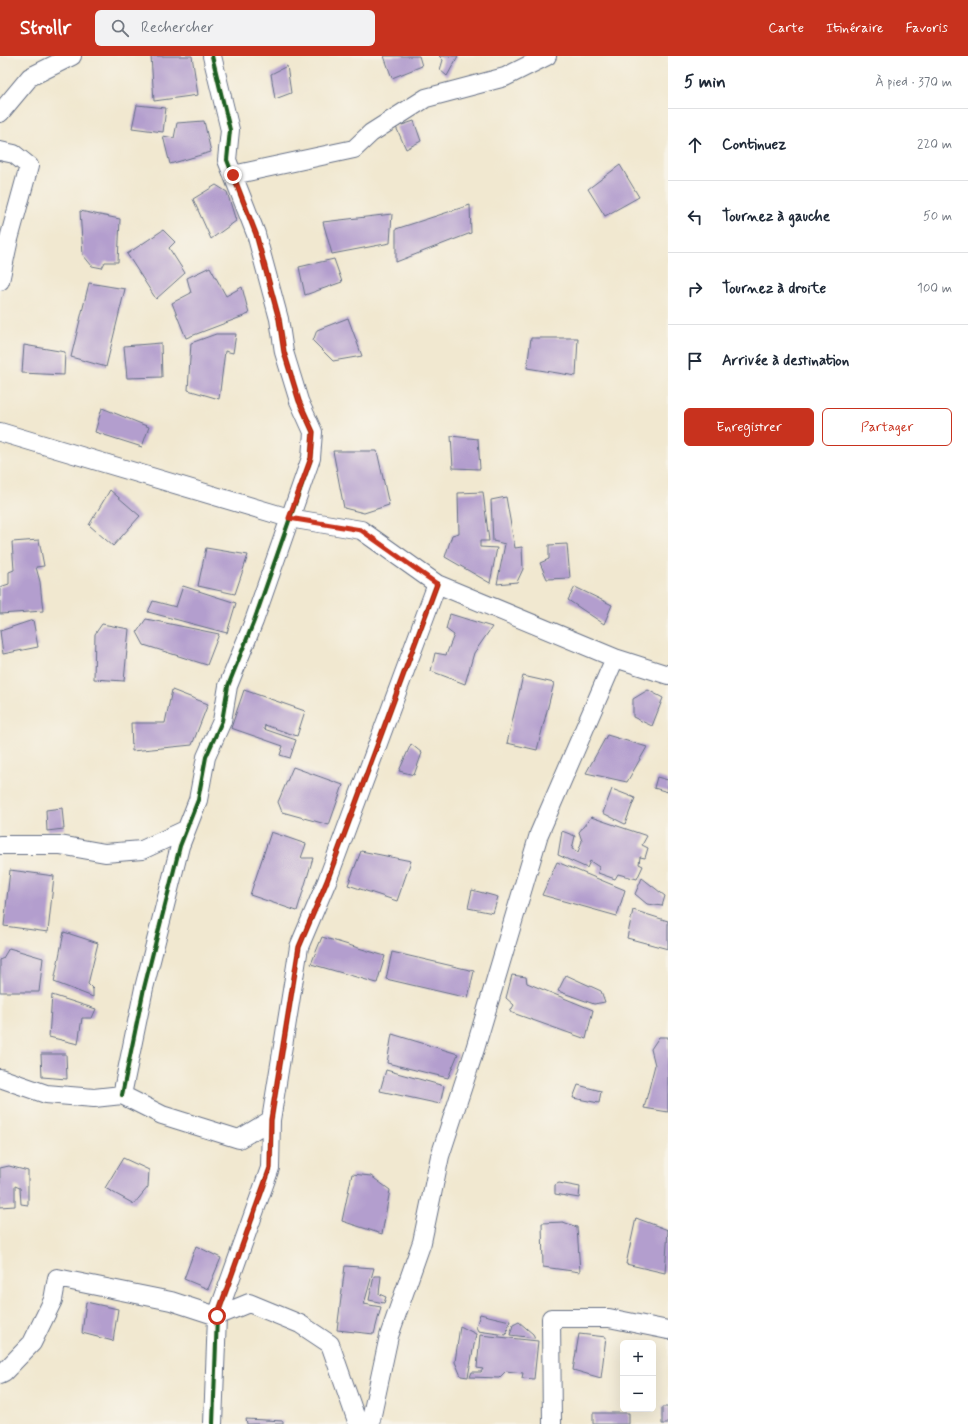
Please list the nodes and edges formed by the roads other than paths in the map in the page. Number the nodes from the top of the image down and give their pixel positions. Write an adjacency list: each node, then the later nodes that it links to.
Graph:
1 (72, 56): 4 (street)
2 (212, 56): 6 (street)
3 (547, 56): 6 (street)
4 (0, 113)
5 (0, 151): 7 (street)
6 (233, 175): 9 (street)
7 (0, 281)
8 (0, 432): 9 (street)
9 (289, 518): 10 (street); 13 (street)
10 (437, 584): 11 (street); 17 (street)
11 (615, 658): 12 (street); 23 (street)
12 (668, 675)
13 (185, 830): 14 (street); 16 (street)
14 (0, 845)
15 (0, 1078): 16 (street)
16 (122, 1095): 17 (street)
17 (271, 1120): 18 (street)
18 (217, 1316): 20 (street); 21 (street); 22 (street)
19 (668, 1330): 24 (street)
20 (0, 1374)
21 (213, 1424)
22 (358, 1424)
23 (370, 1424)
24 (552, 1424)

